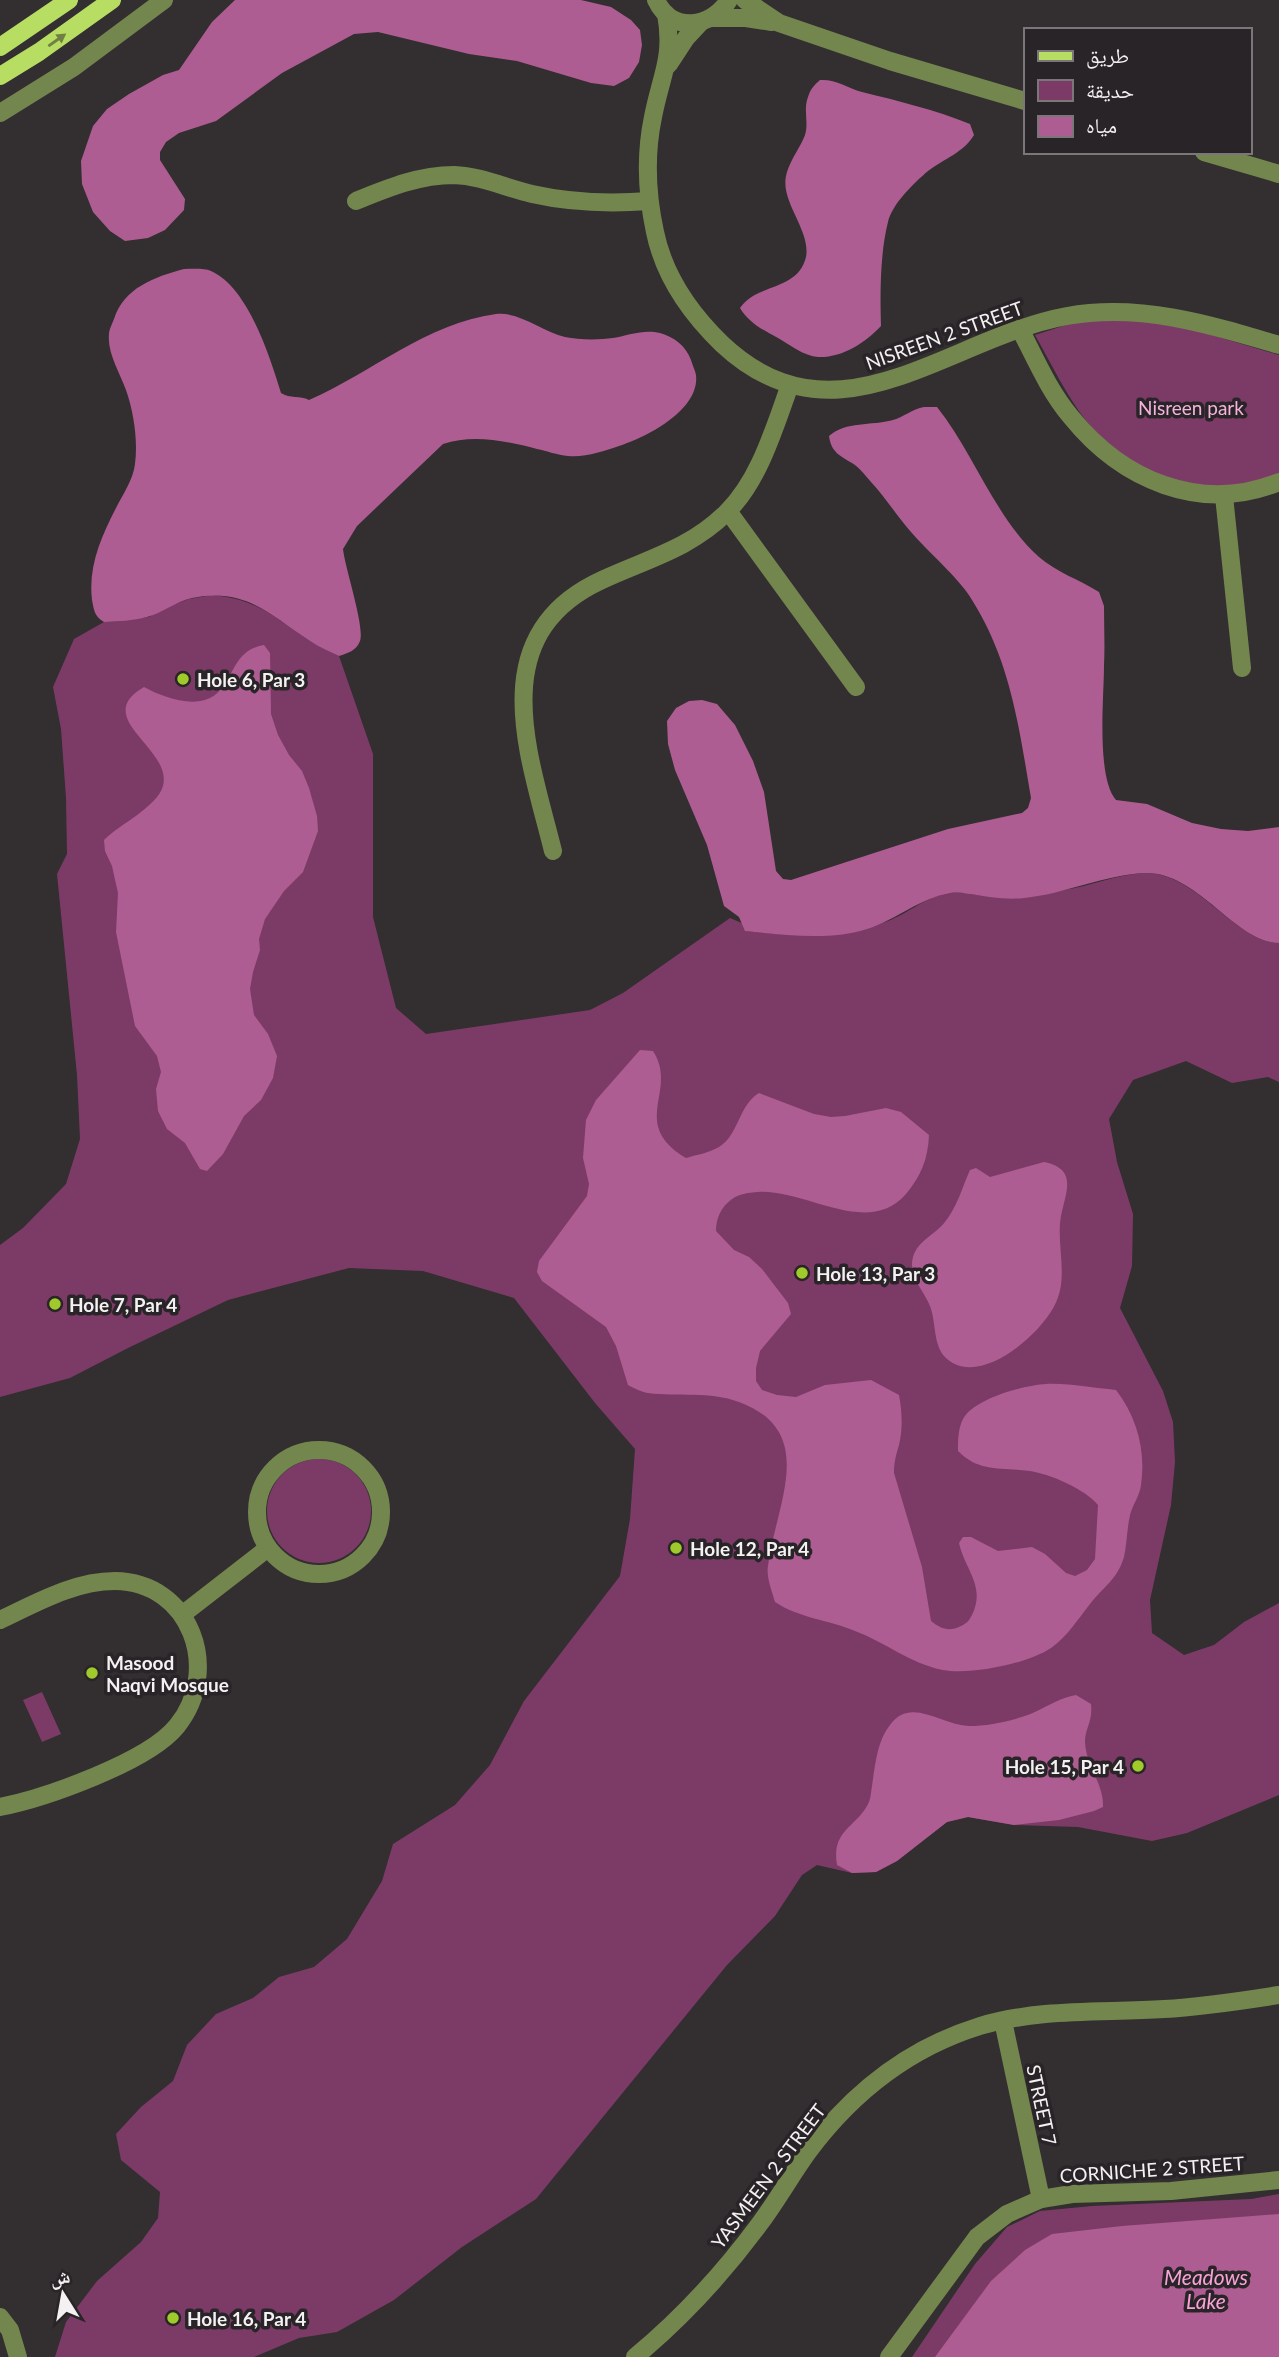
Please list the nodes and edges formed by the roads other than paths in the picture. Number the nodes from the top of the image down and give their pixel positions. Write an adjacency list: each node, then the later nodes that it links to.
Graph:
1 (69, 0): 9 (main road)
2 (112, 0): 11 (main road, one-way to 2)
3 (164, 0): 13 (street)
4 (729, 0): 7 (street, NISREEN 2 STREET)
5 (745, 0): 8 (street)
6 (661, 7): 7 (street); 10 (street, NISREEN 2 STREET)
7 (706, 21): 8 (street); 10 (street, NISREEN 2 STREET)
8 (779, 23): 12 (street)
9 (0, 47)
10 (667, 67): 17 (street, NISREEN 2 STREET)
11 (0, 76)
12 (1024, 101)
13 (0, 113)
14 (1212, 154): 15 (street)
15 (1279, 174)
16 (356, 201): 17 (street)
17 (649, 201): 20 (street, NISREEN 2 STREET)
18 (1020, 329): 19 (street, NISREEN 2 STREET); 20 (street, NISREEN 2 STREET); 22 (street)
19 (1279, 345)
20 (790, 385): 23 (street)
21 (1279, 482): 22 (street)
22 (1224, 496): 24 (street)
23 (728, 511): 25 (street); 26 (street)
24 (1242, 668)
25 (856, 687)
26 (553, 851)
27 (268, 1548): 27 (street); 28 (street)
28 (183, 1614): 29 (street); 30 (street)
29 (0, 1620)
30 (0, 1807)
31 (1279, 1995): 32 (street, YASMEEN 2 STREET)
32 (1003, 2021): 34 (street, STREET 7); 37 (street, YASMEEN 2 STREET)
33 (1279, 2180): 34 (street, CORNICHE 2 STREET)
34 (1041, 2199): 38 (street, CORNICHE 2 STREET)
35 (0, 2317): 36 (street)
36 (18, 2357)
37 (635, 2357)
38 (889, 2357)

